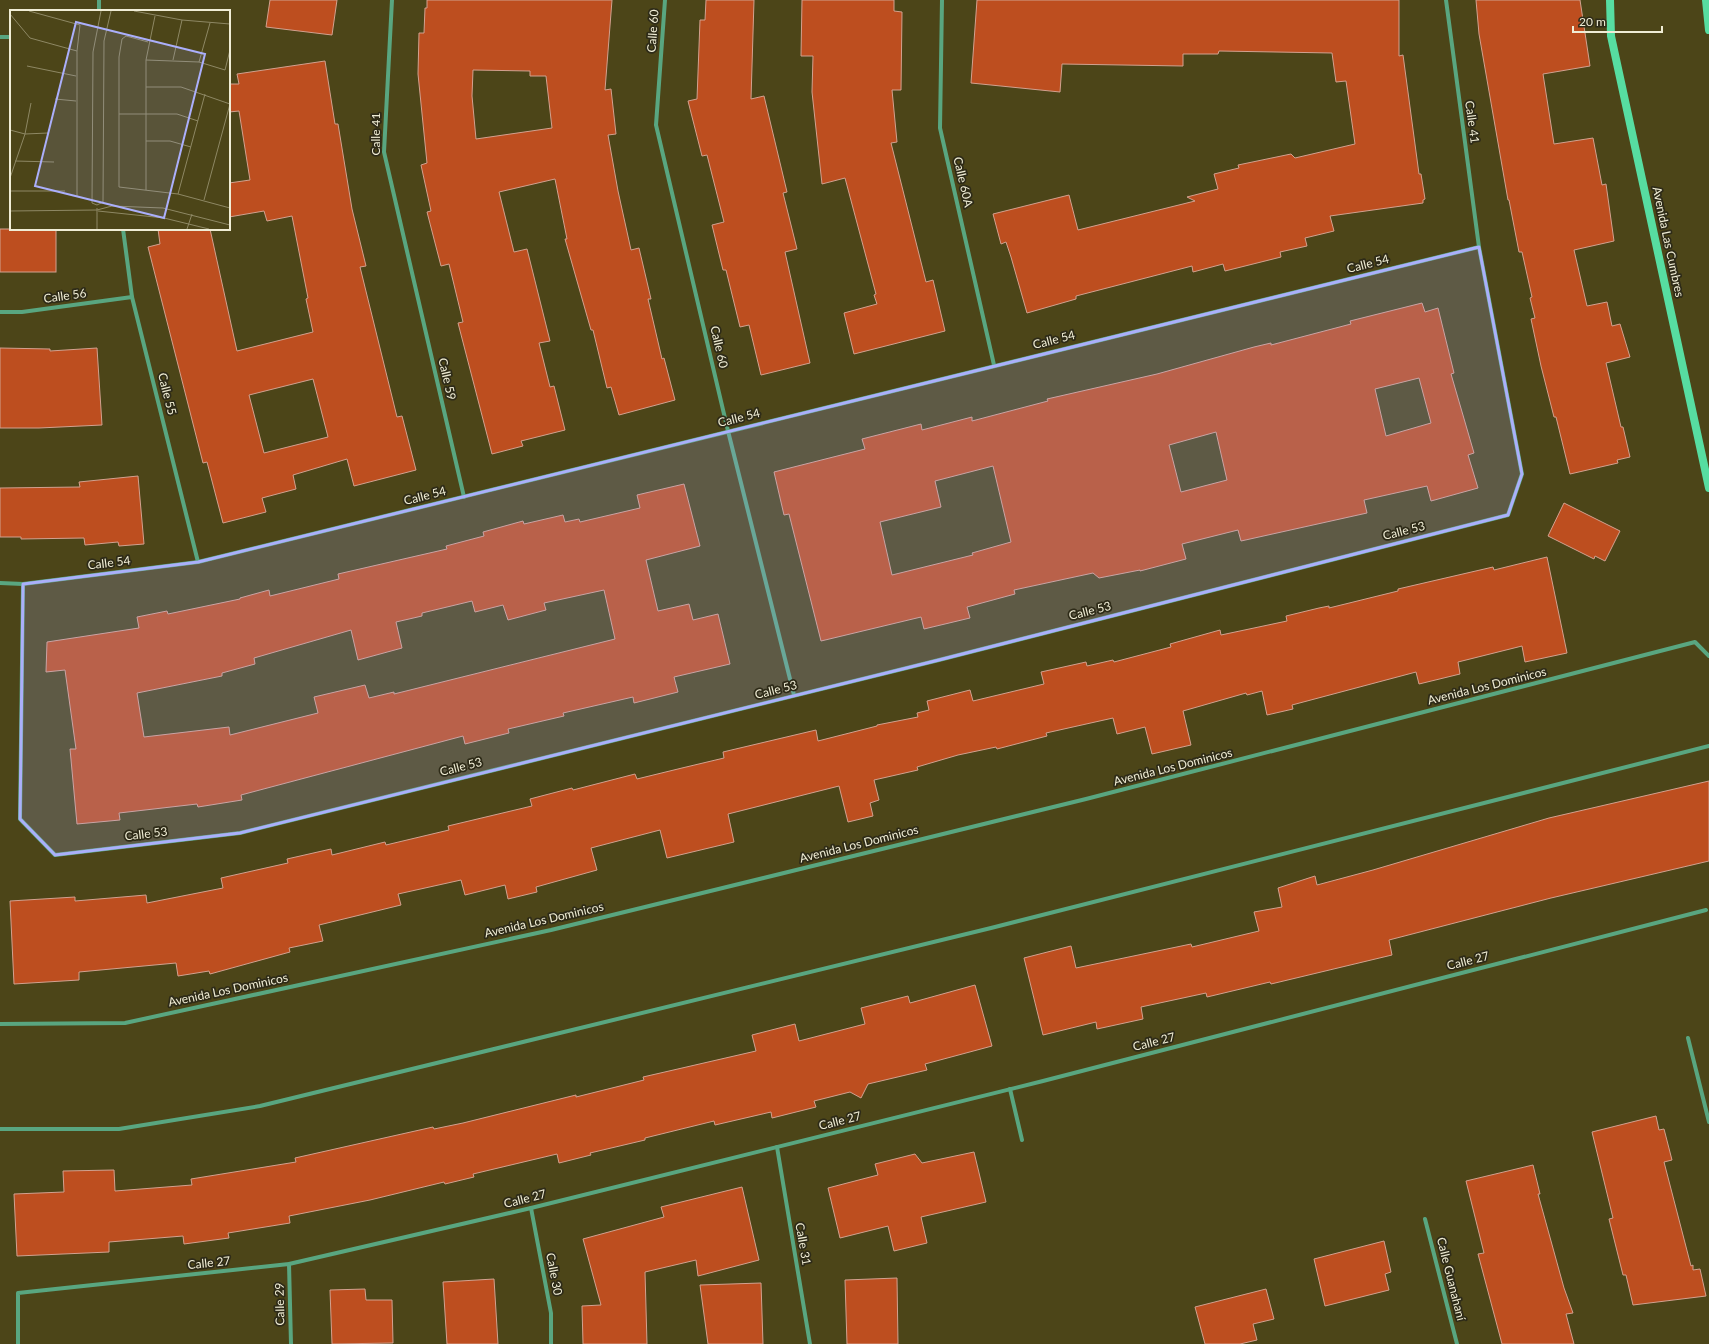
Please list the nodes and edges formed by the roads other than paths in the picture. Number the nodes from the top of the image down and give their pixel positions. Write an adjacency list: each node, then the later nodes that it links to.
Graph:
1 (392, 0): 10 (street, Calle 41)
2 (666, 0): 14 (street, Calle 60)
3 (942, 0): 13 (street, Calle 60A)
4 (1446, 0): 9 (street, Calle 41)
5 (1610, 0): 15 (street, Avenida Las Cumbres)
6 (1706, 0): 7 (street)
7 (1709, 30)
8 (123, 230): 11 (street, Calle 55)
9 (1479, 247): 13 (street, Calle 54); 21 (street, Calle 53)
10 (410, 266): 16 (street, Calle 59)
11 (132, 297): 12 (street, Calle 56); 17 (street, Calle 55)
12 (0, 312)
13 (994, 365): 14 (street, Calle 54)
14 (728, 431): 16 (street, Calle 54); 21 (street, Calle 60)
15 (1709, 488)
16 (464, 497): 17 (street, Calle 54)
17 (198, 562): 19 (street, Calle 54)
18 (0, 584): 19 (street, Calle 54)
19 (22, 584): 21 (street, Calle 53)
20 (1709, 656): 24 (street, Avenida Los Dominicos)
21 (794, 695)
22 (1709, 746): 28 (street)
23 (1706, 910): 26 (street, Calle 27)
24 (0, 1024)
25 (1688, 1038): 27 (street)
26 (1010, 1089): 29 (street); 30 (street, Calle 27)
27 (1709, 1122)
28 (0, 1129)
29 (1022, 1140)
30 (777, 1147): 31 (street, Calle 27); 37 (street, Calle 31)
31 (531, 1208): 33 (street, Calle 27); 36 (street, Calle 30)
32 (1425, 1219): 38 (street, Calle Guanahaní)
33 (289, 1264): 34 (street, Calle 27); 35 (street, Calle 29)
34 (18, 1344)
35 (291, 1344)
36 (551, 1344)
37 (810, 1344)
38 (1457, 1344)

